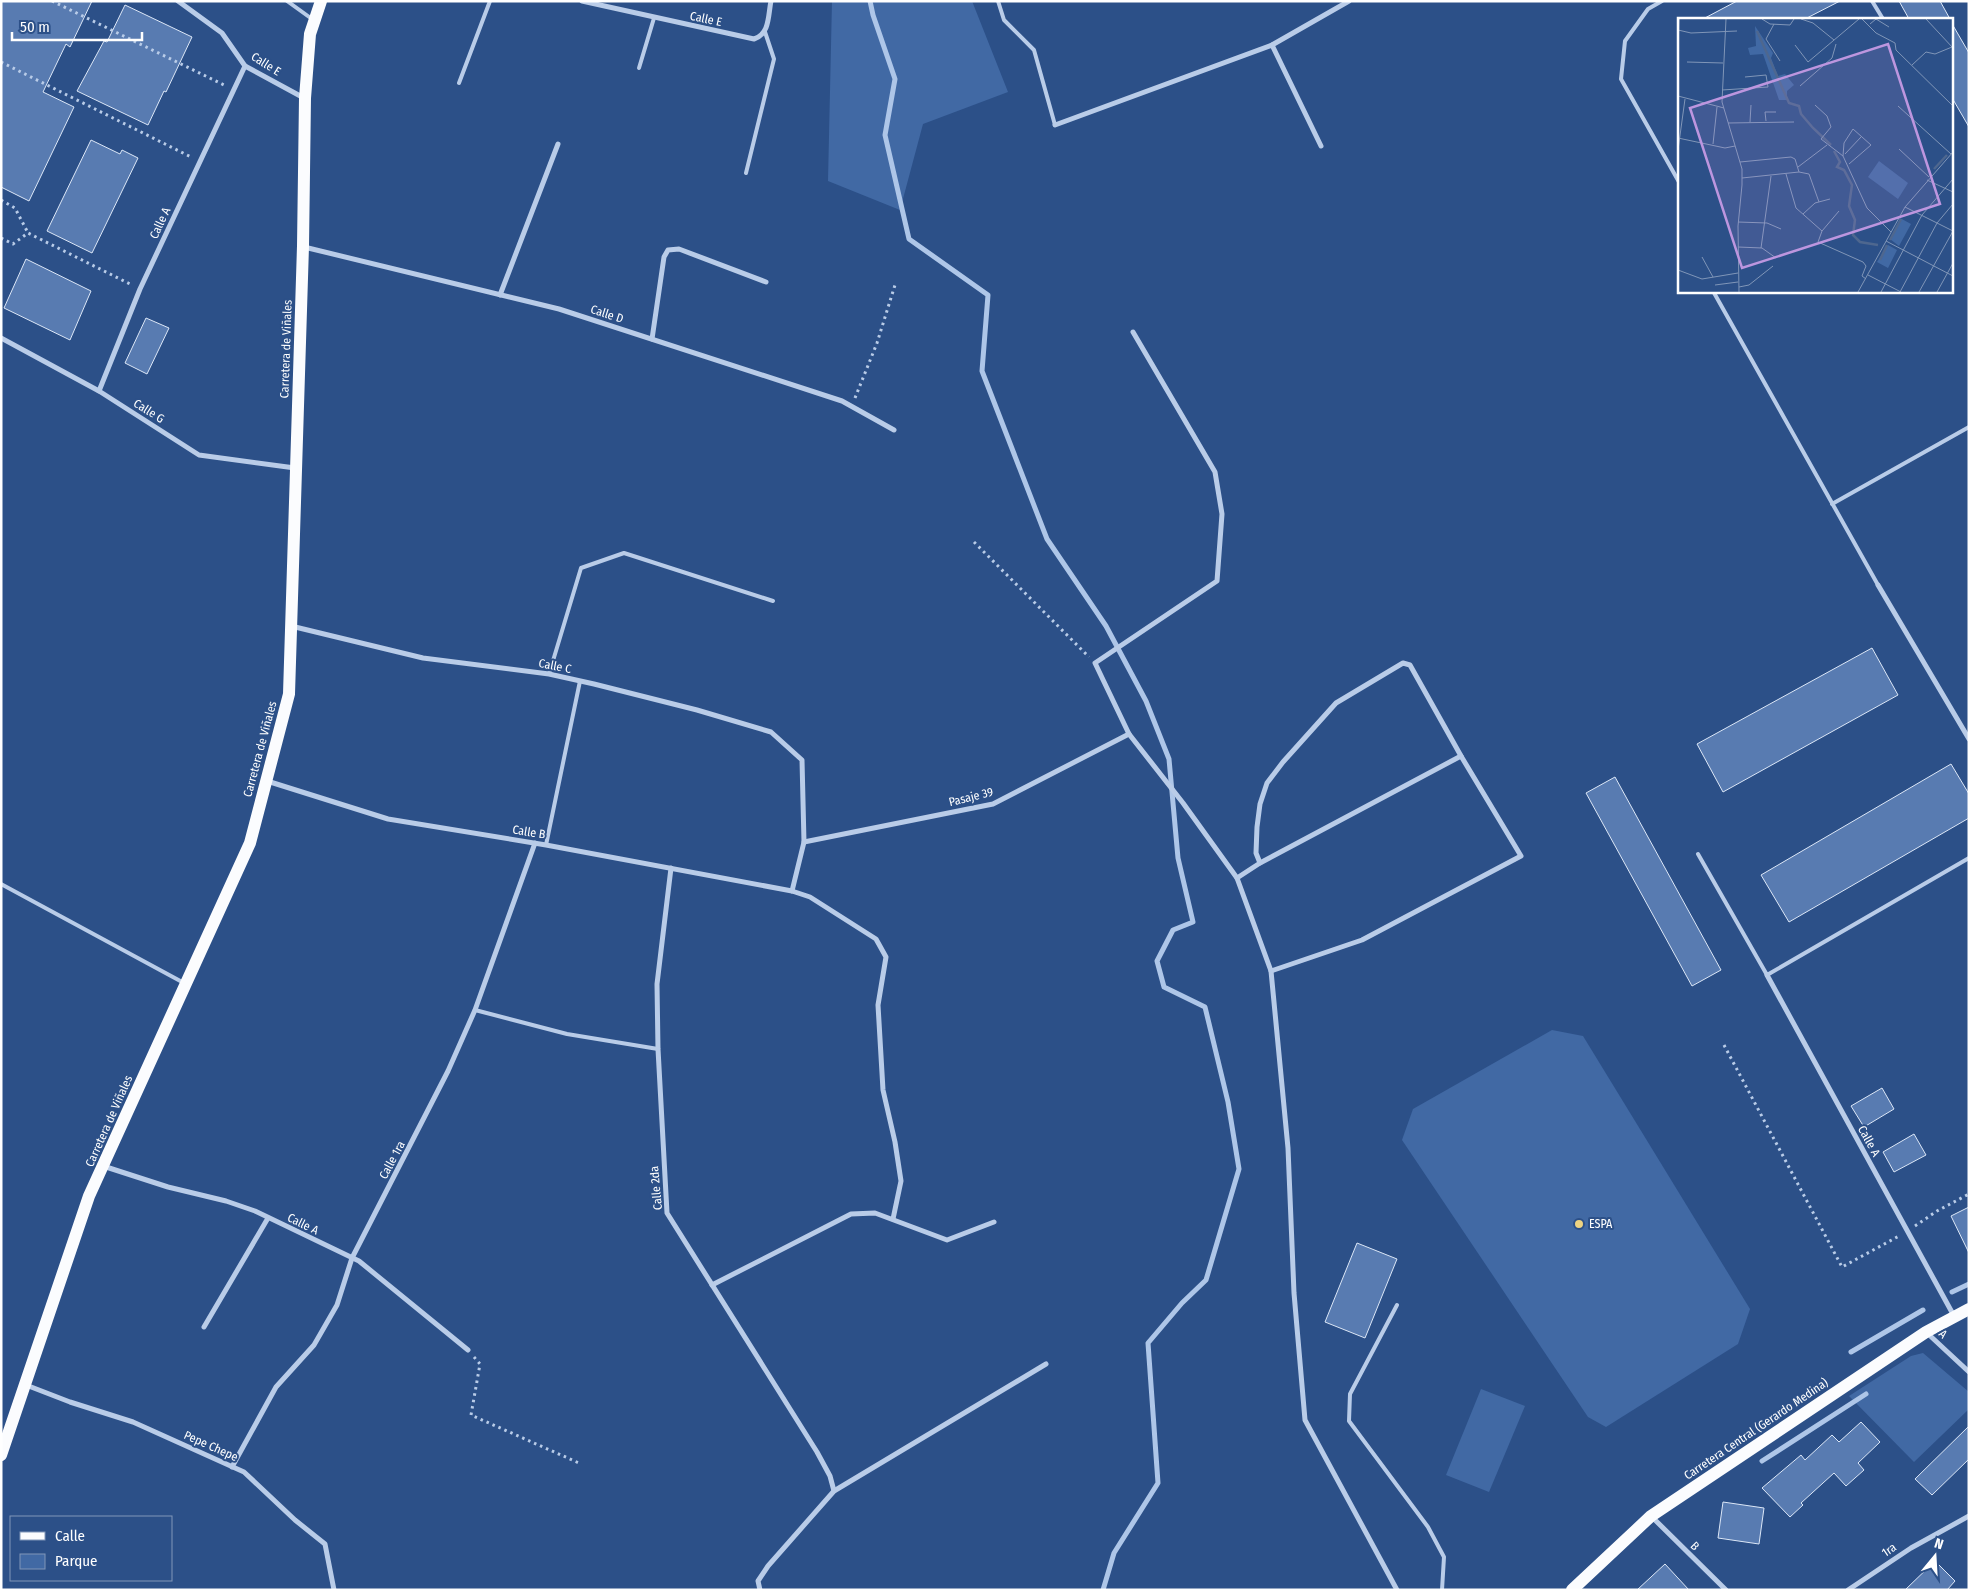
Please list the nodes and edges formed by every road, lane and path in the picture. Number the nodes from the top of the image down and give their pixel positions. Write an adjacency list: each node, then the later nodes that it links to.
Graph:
1 (52, 1): 21 (path)
2 (178, 1): 18 (street, Calle E)
3 (288, 1): 14 (lane)
4 (322, 1): 14 (main road, Carretera de Viñales)
5 (490, 1): 20 (lane)
6 (582, 1): 12 (street, Calle E)
7 (771, 1): 15 (street)
8 (998, 1): 23 (lane)
9 (1349, 1): 16 (street)
10 (1662, 1): 28 (lane)
11 (1872, 1): 13 (lane)
12 (654, 18): 15 (street, Calle E); 19 (lane)
13 (1882, 18)
14 (314, 21): 22 (main road, Carretera de Viñales)
15 (765, 32): 27 (lane)
16 (1272, 45): 23 (street); 25 (street)
17 (1, 62): 26 (path)
18 (245, 66): 21 (street, Calle A); 22 (street, Calle E)
19 (639, 68)
20 (459, 83)
21 (234, 90): 26 (street, Calle A)
22 (305, 98): 32 (main road, Carretera de Viñales)
23 (1055, 125)
24 (558, 144): 37 (street)
25 (1321, 146)
26 (200, 162): 35 (street, Calle A)
27 (746, 173)
28 (1678, 180)
29 (1, 200): 30 (path)
30 (28, 233): 31 (path); 35 (path)
31 (1, 238)
32 (303, 246): 37 (street, Calle D); 45 (main road, Carretera de Viñales)
33 (766, 282): 40 (street)
34 (895, 285): 42 (path)
35 (140, 289): 41 (street, Calle A)
36 (1714, 292): 46 (lane)
37 (500, 295): 40 (street, Calle D)
38 (1133, 332): 51 (street)
39 (1, 338): 41 (street, Calle G)
40 (652, 339): 42 (street, Calle D)
41 (99, 391): 45 (street, Calle G)
42 (852, 406): 44 (street, Calle D)
43 (1969, 427): 46 (lane)
44 (894, 430)
45 (296, 468): 50 (main road, Carretera de Viñales)
46 (1832, 504): 48 (lane)
47 (974, 542): 51 (path)
48 (1878, 585): 55 (street)
49 (773, 601): 52 (lane)
50 (291, 626): 52 (street, Calle C); 57 (main road, Carretera de Viñales)
51 (1094, 663): 54 (street)
52 (548, 674): 53 (street, Calle C)
53 (580, 681): 58 (street, Calle C); 60 (lane)
54 (1129, 734): 58 (street, Pasaje 39); 65 (street)
55 (1969, 739)
56 (1461, 756): 63 (street); 63 (street); 68 (street)
57 (266, 781): 59 (street, Calle B); 70 (main road, Carretera de Viñales)
58 (804, 842): 67 (street)
59 (535, 843): 60 (street, Calle B); 71 (street, Calle 1ra)
60 (546, 845): 64 (street, Calle B)
61 (1698, 854): 69 (lane)
62 (1969, 858): 69 (lane)
63 (1260, 863): 65 (street)
64 (672, 868): 67 (street, Calle B); 73 (street, Calle 2da)
65 (1237, 878): 68 (street)
66 (1, 884): 70 (lane)
67 (792, 891): 76 (street, Calle B)
68 (1271, 971): 98 (street)
69 (1767, 975): 83 (street, Calle A)
70 (186, 984): 74 (main road, Carretera de Viñales)
71 (474, 1010): 73 (lane); 78 (street, Calle 1ra)
72 (1724, 1045): 79 (path)
73 (658, 1049): 80 (street, Calle 2da)
74 (103, 1166): 75 (street, Calle A); 89 (main road, Carretera de Viñales)
75 (268, 1218): 78 (street, Calle A); 84 (street)
76 (893, 1219): 77 (street); 80 (street)
77 (994, 1222)
78 (352, 1258): 86 (street, Calle A); 92 (street, Calle 1ra)
79 (1842, 1267)
80 (712, 1285): 93 (street, Calle 2da)
81 (1397, 1305): 99 (lane)
82 (1969, 1309): 83 (main road, Carretera Central (Gerardo Medina))
83 (1954, 1316): 85 (main road, Carretera Central (Gerardo Medina))
84 (204, 1327)
85 (1926, 1332): 88 (street, A); 94 (main road, Carretera Central (Gerardo Medina))
86 (468, 1350): 91 (path)
87 (1046, 1364): 93 (street)
88 (1969, 1372)
89 (25, 1384): 90 (main road, Carretera de Viñales); 92 (street, Pepe Chepe)
90 (1, 1455)
91 (579, 1464)
92 (232, 1467): 96 (street, Pepe Chepe)
93 (834, 1490): 97 (street)
94 (1651, 1516): 100 (main road, Carretera Central (Gerardo Medina)); 101 (street, B)
95 (1969, 1516): 102 (street, 1ra)
96 (334, 1590)
97 (760, 1590)
98 (1397, 1590)
99 (1442, 1590)
100 (1572, 1590)
101 (1726, 1590)
102 (1848, 1590)

